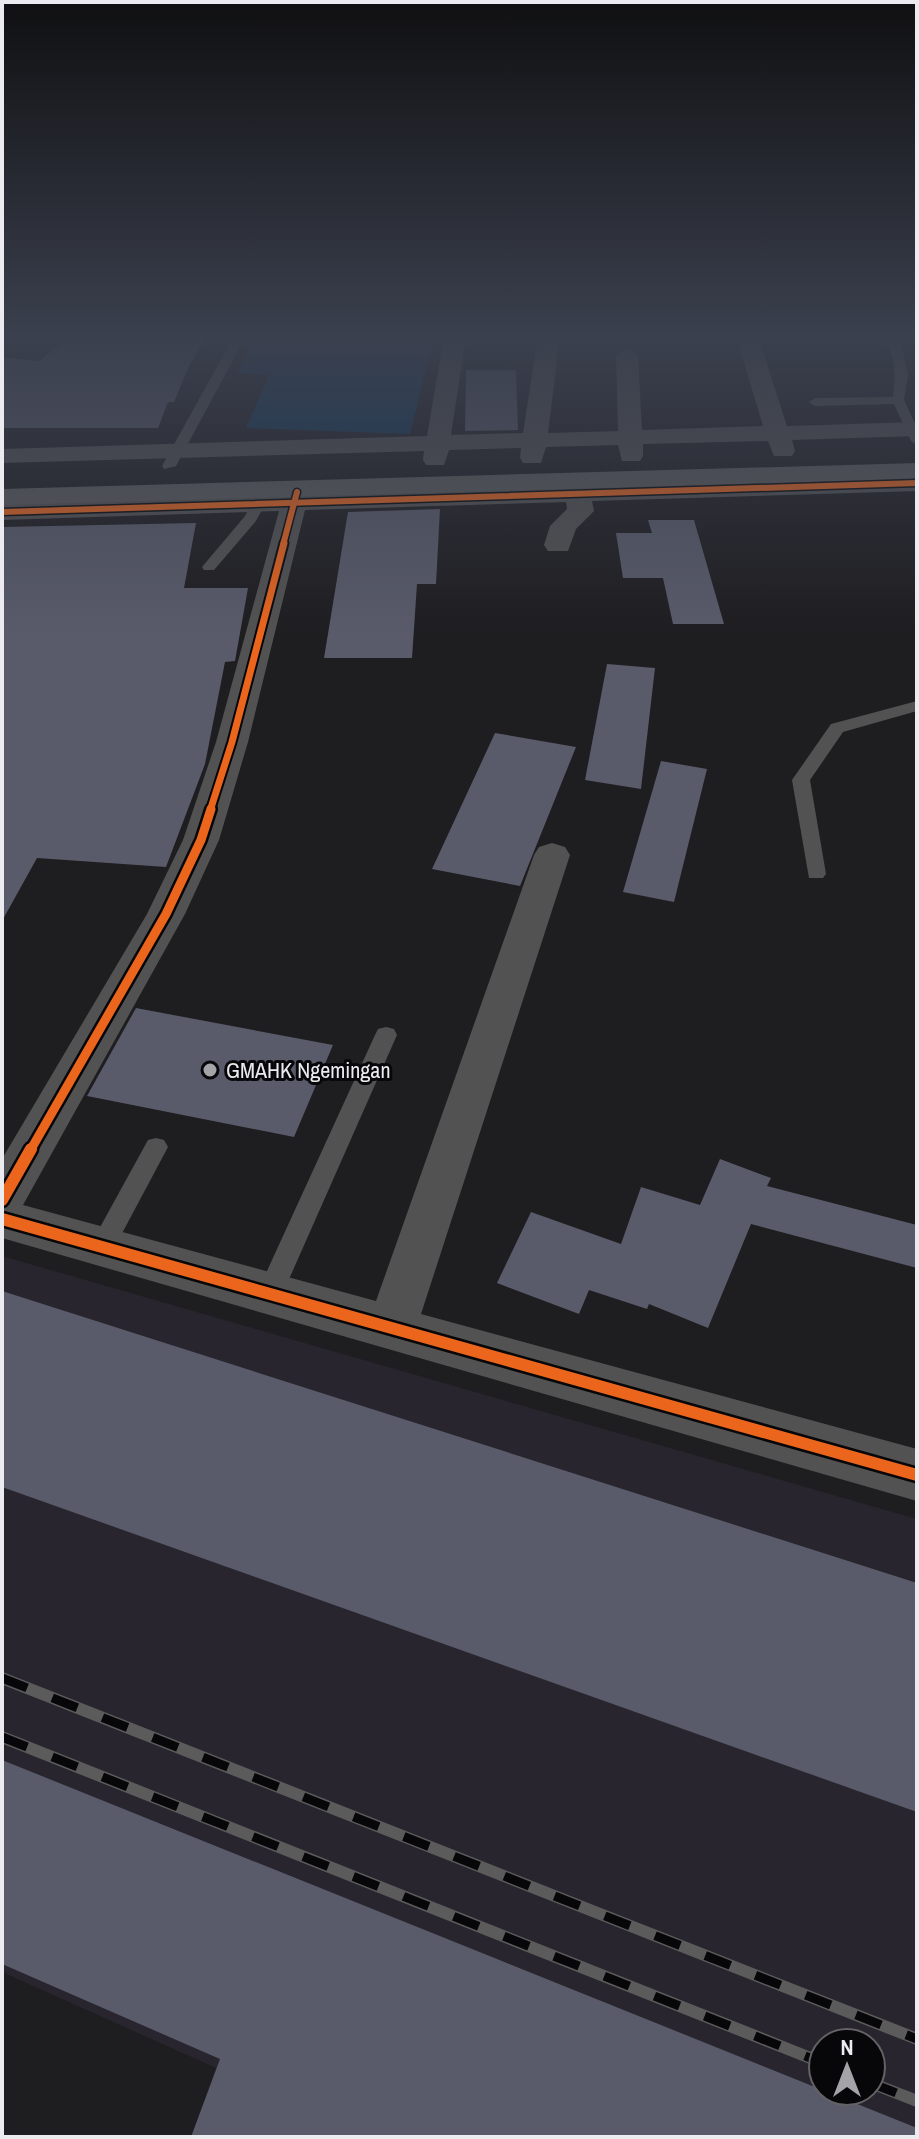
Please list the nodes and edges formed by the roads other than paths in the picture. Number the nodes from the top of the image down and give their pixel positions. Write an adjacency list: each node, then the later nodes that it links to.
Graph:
1 (186, 436): 12 (lane)
2 (439, 436): 10 (street)
3 (536, 436): 9 (street)
4 (630, 436): 8 (street)
5 (778, 436): 7 (street)
6 (915, 437): 7 (main road)
7 (780, 442): 8 (main road)
8 (630, 445): 9 (main road)
9 (534, 448): 10 (main road)
10 (436, 451): 12 (main road)
11 (2, 456): 12 (street)
12 (173, 459): 13 (main road)
13 (2, 471)
14 (917, 471): 16 (main road)
15 (917, 483): 17 (street)
16 (460, 491): 17 (street); 19 (main road)
17 (577, 493): 21 (street)
18 (2, 497): 19 (main road)
19 (278, 497): 20 (street); 22 (lane); 28 (street)
20 (2, 512)
21 (558, 545)
22 (209, 567)
23 (917, 706): 25 (lane)
24 (552, 855): 32 (street)
25 (816, 874)
26 (386, 1035): 31 (lane)
27 (156, 1147): 30 (lane)
28 (2, 1200)
29 (2, 1219): 30 (street)
30 (102, 1247): 31 (street)
31 (269, 1295): 32 (street)
32 (391, 1329): 33 (street)
33 (917, 1475)

